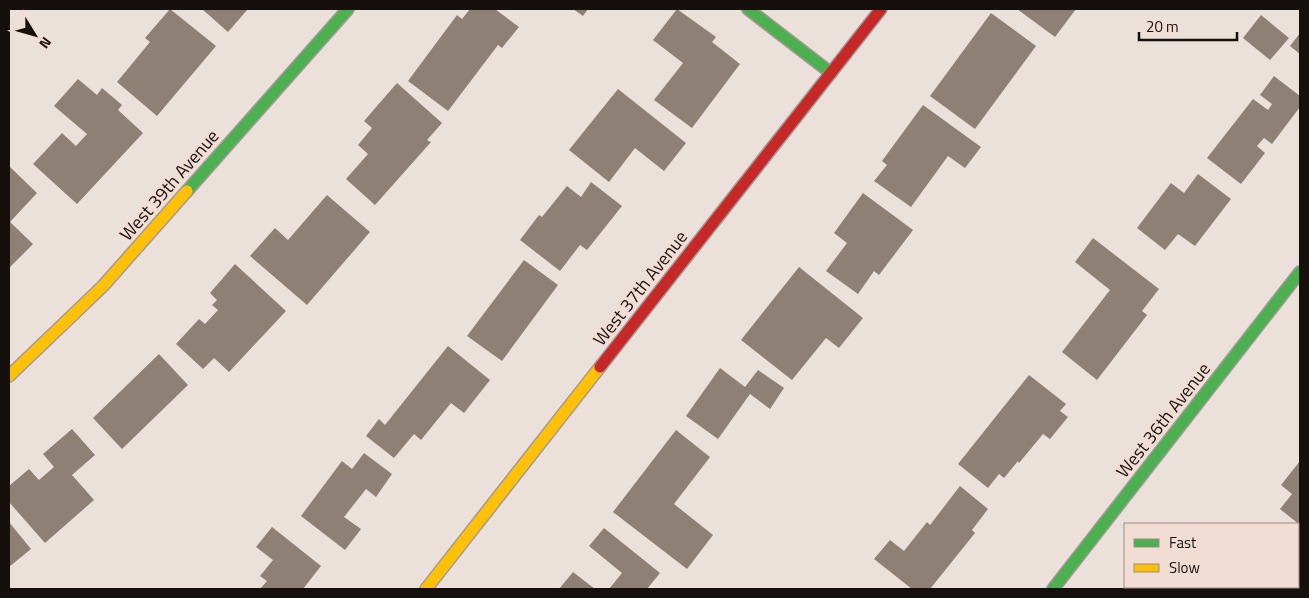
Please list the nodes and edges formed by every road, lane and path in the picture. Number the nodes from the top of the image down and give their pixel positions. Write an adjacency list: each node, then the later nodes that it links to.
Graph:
1 (348, 9): 6 (street, West 39th Avenue)
2 (748, 9): 4 (street)
3 (881, 9): 4 (street, West 37th Avenue)
4 (832, 73): 7 (street, West 37th Avenue)
5 (1300, 272): 8 (street, West 36th Avenue)
6 (9, 376)
7 (426, 589)
8 (1053, 589)

